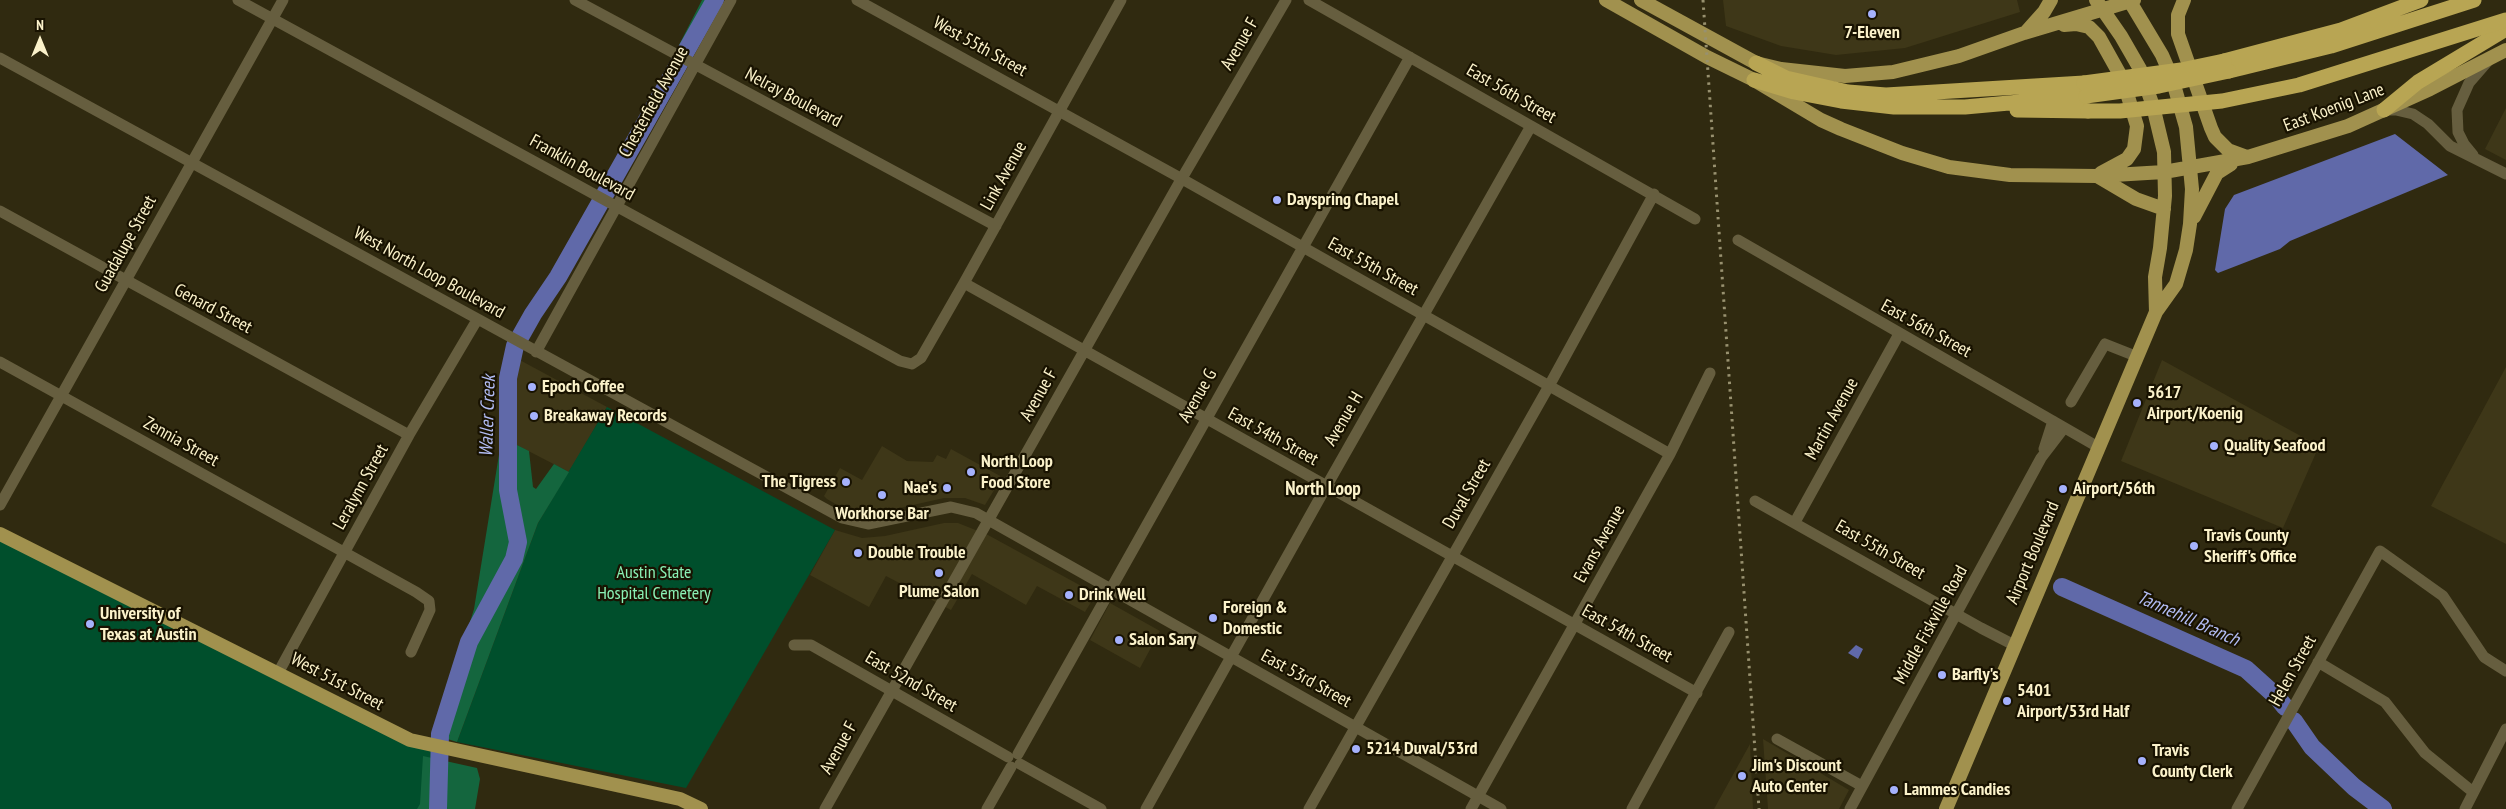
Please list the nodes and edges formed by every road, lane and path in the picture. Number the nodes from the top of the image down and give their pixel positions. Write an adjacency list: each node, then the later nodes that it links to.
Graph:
1 (238, 0): 17 (street, Franklin Boulevard)
2 (283, 0): 17 (street, Guadalupe Street)
3 (574, 0): 25 (street, Nelray Boulevard)
4 (731, 0): 25 (street, Chesterfield Avenue)
5 (857, 0): 31 (street, West 55th Street)
6 (1121, 0): 31 (street, Link Avenue)
7 (1286, 0): 40 (street, Avenue F)
8 (1309, 0): 22 (street, East 56th Street)
9 (1606, 0): 28 (main road)
10 (1640, 0): 26 (main road)
11 (2051, 0): 20 (main road)
12 (2131, 0): 16 (main road); 36 (main road, Airport Boulevard)
13 (2184, 0): 33 (main road)
14 (2422, 0): 27 (highway)
15 (2474, 0): 27 (highway)
16 (2100, 5): 20 (main road); 37 (main road, Airport Boulevard)
17 (272, 19): 35 (street, Guadalupe Street); 42 (street, Franklin Boulevard)
18 (2506, 20): 29 (highway, bridge)
19 (2506, 29): 30 (highway)
20 (2024, 33): 26 (main road); 39 (main road)
21 (2506, 50): 24 (main road, East Koenig Lane)
22 (1410, 57): 32 (street, East 56th Street); 49 (street, Avenue G)
23 (0, 58): 35 (street, West North Loop Boulevard)
24 (2491, 58): 30 (main road, East Koenig Lane); 34 (street)
25 (685, 60): 42 (street, Chesterfield Avenue); 47 (street, Nelray Boulevard)
26 (1756, 63): 29 (highway)
27 (2226, 66): 29 (highway, bridge)
28 (1754, 80): 29 (highway); 39 (main road, East Koenig Lane)
29 (2086, 97)
30 (2384, 110): 33 (main road, East Koenig Lane); 34 (street)
31 (1060, 111): 40 (street, East 55th Street); 47 (street, Link Avenue)
32 (1531, 126): 41 (street, East 56th Street); 53 (street, Avenue H)
33 (2248, 157): 36 (main road, East Koenig Lane); 46 (main road)
34 (2480, 161): 38 (street)
35 (192, 163): 50 (street, Guadalupe Street); 54 (street, West North Loop Boulevard)
36 (2191, 168): 37 (main road, East Koenig Lane); 46 (main road, Airport Boulevard)
37 (2164, 172): 39 (main road, East Koenig Lane); 43 (main road, Airport Boulevard)
38 (2506, 174)
39 (2097, 176): 43 (main road)
40 (1182, 178): 49 (street, East 55th Street); 56 (street, Avenue F)
41 (1654, 194): 45 (street, East 56th Street); 62 (street, Duval Street)
42 (606, 201): 57 (street, Chesterfield Avenue); 60 (street, Franklin Boulevard)
43 (2164, 209): 52 (main road, Airport Boulevard)
44 (0, 211): 50 (street, Genard Street)
45 (1695, 219)
46 (2190, 224): 52 (main road, Airport Boulevard)
47 (996, 226): 51 (street, Link Avenue)
48 (1738, 240): 55 (street, East 56th Street)
49 (1302, 248): 53 (street, East 55th Street); 65 (street, Avenue G)
50 (125, 282): 63 (street, Guadalupe Street); 68 (street, Genard Street)
51 (964, 283): 56 (street, East 54th Street); 60 (street, Link Avenue)
52 (2156, 312): 58 (main road, Airport Boulevard)
53 (1424, 315): 62 (street, East 55th Street); 72 (street, Avenue H)
54 (478, 320): 57 (street, West North Loop Boulevard); 68 (street, Leralynn Street)
55 (1899, 334): 66 (street, East 56th Street); 76 (street, Martin Avenue)
56 (1085, 350): 65 (street, East 54th Street); 75 (street, Avenue F)
57 (536, 352): 75 (street, West North Loop Boulevard)
58 (2138, 357): 64 (street); 69 (main road, Airport Boulevard)
59 (0, 362): 63 (street, Zennia Street)
60 (912, 364)
61 (1710, 373): 70 (street, Evans Avenue)
62 (1549, 386): 70 (street, East 55th Street); 79 (street, Duval Street)
63 (61, 395): 74 (street, Guadalupe Street); 78 (street, Zennia Street)
64 (2071, 402)
65 (1205, 419): 72 (street, East 54th Street); 80 (street, Avenue G)
66 (2052, 421): 67 (street, East 56th Street); 71 (street, Middle Fiskville Road)
67 (2064, 428): 69 (street, East 56th Street); 71 (street, Middle Fiskville Road)
68 (410, 435): 78 (street, Leralynn Street)
69 (2098, 447): 85 (main road, Airport Boulevard)
70 (1670, 454): 82 (street, Evans Avenue)
71 (2041, 458): 81 (street, Middle Fiskville Road)
72 (1326, 487): 79 (street, East 54th Street); 87 (street, Avenue H)
73 (1755, 500): 76 (street, East 55th Street)
74 (0, 505)
75 (989, 520): 80 (street, East 53rd Street); 91 (street, Avenue F)
76 (1795, 522): 81 (street, East 55th Street)
77 (0, 534): 90 (main road, West 51st Street)
78 (344, 553): 86 (street, Zennia Street); 90 (street, Leralynn Street)
79 (1451, 556): 82 (street, East 54th Street); 93 (street, Duval Street)
80 (1110, 588): 87 (street, East 53rd Street); 96 (street, Avenue G)
81 (1956, 614): 85 (street, East 55th Street); 97 (street, Middle Fiskville Road)
82 (1575, 625): 92 (street, East 54th Street); 99 (street, Evans Avenue)
83 (1729, 632): 92 (street)
84 (794, 645): 91 (street, East 52nd Street)
85 (2014, 645): 110 (main road, Airport Boulevard)
86 (411, 652)
87 (1232, 657): 93 (street, East 53rd Street); 104 (street, Avenue H)
88 (2318, 662): 89 (street, Helen Street); 98 (street); 111 (street, Helen Street)
89 (2506, 671)
90 (278, 672): 100 (main road, West 51st Street)
91 (892, 691): 96 (street, East 52nd Street); 101 (street, Avenue F)
92 (1697, 693): 108 (street)
93 (1356, 727): 99 (street, East 53rd Street); 105 (street, Duval Street)
94 (2506, 729): 98 (street)
95 (1777, 739): 97 (street)
96 (1014, 760): 102 (street, Avenue G); 103 (street, East 52nd Street)
97 (1862, 786): 109 (street, Middle Fiskville Road)
98 (2473, 792): 112 (street)
99 (1478, 796): 106 (street, Evans Avenue); 107 (street, East 53rd Street)
100 (701, 809)
101 (825, 809)
102 (987, 809)
103 (1101, 809)
104 (1146, 809)
105 (1309, 809)
106 (1472, 809)
107 (1501, 809)
108 (1632, 809)
109 (1850, 809)
110 (1946, 809)
111 (2237, 809)
112 (2465, 809)

